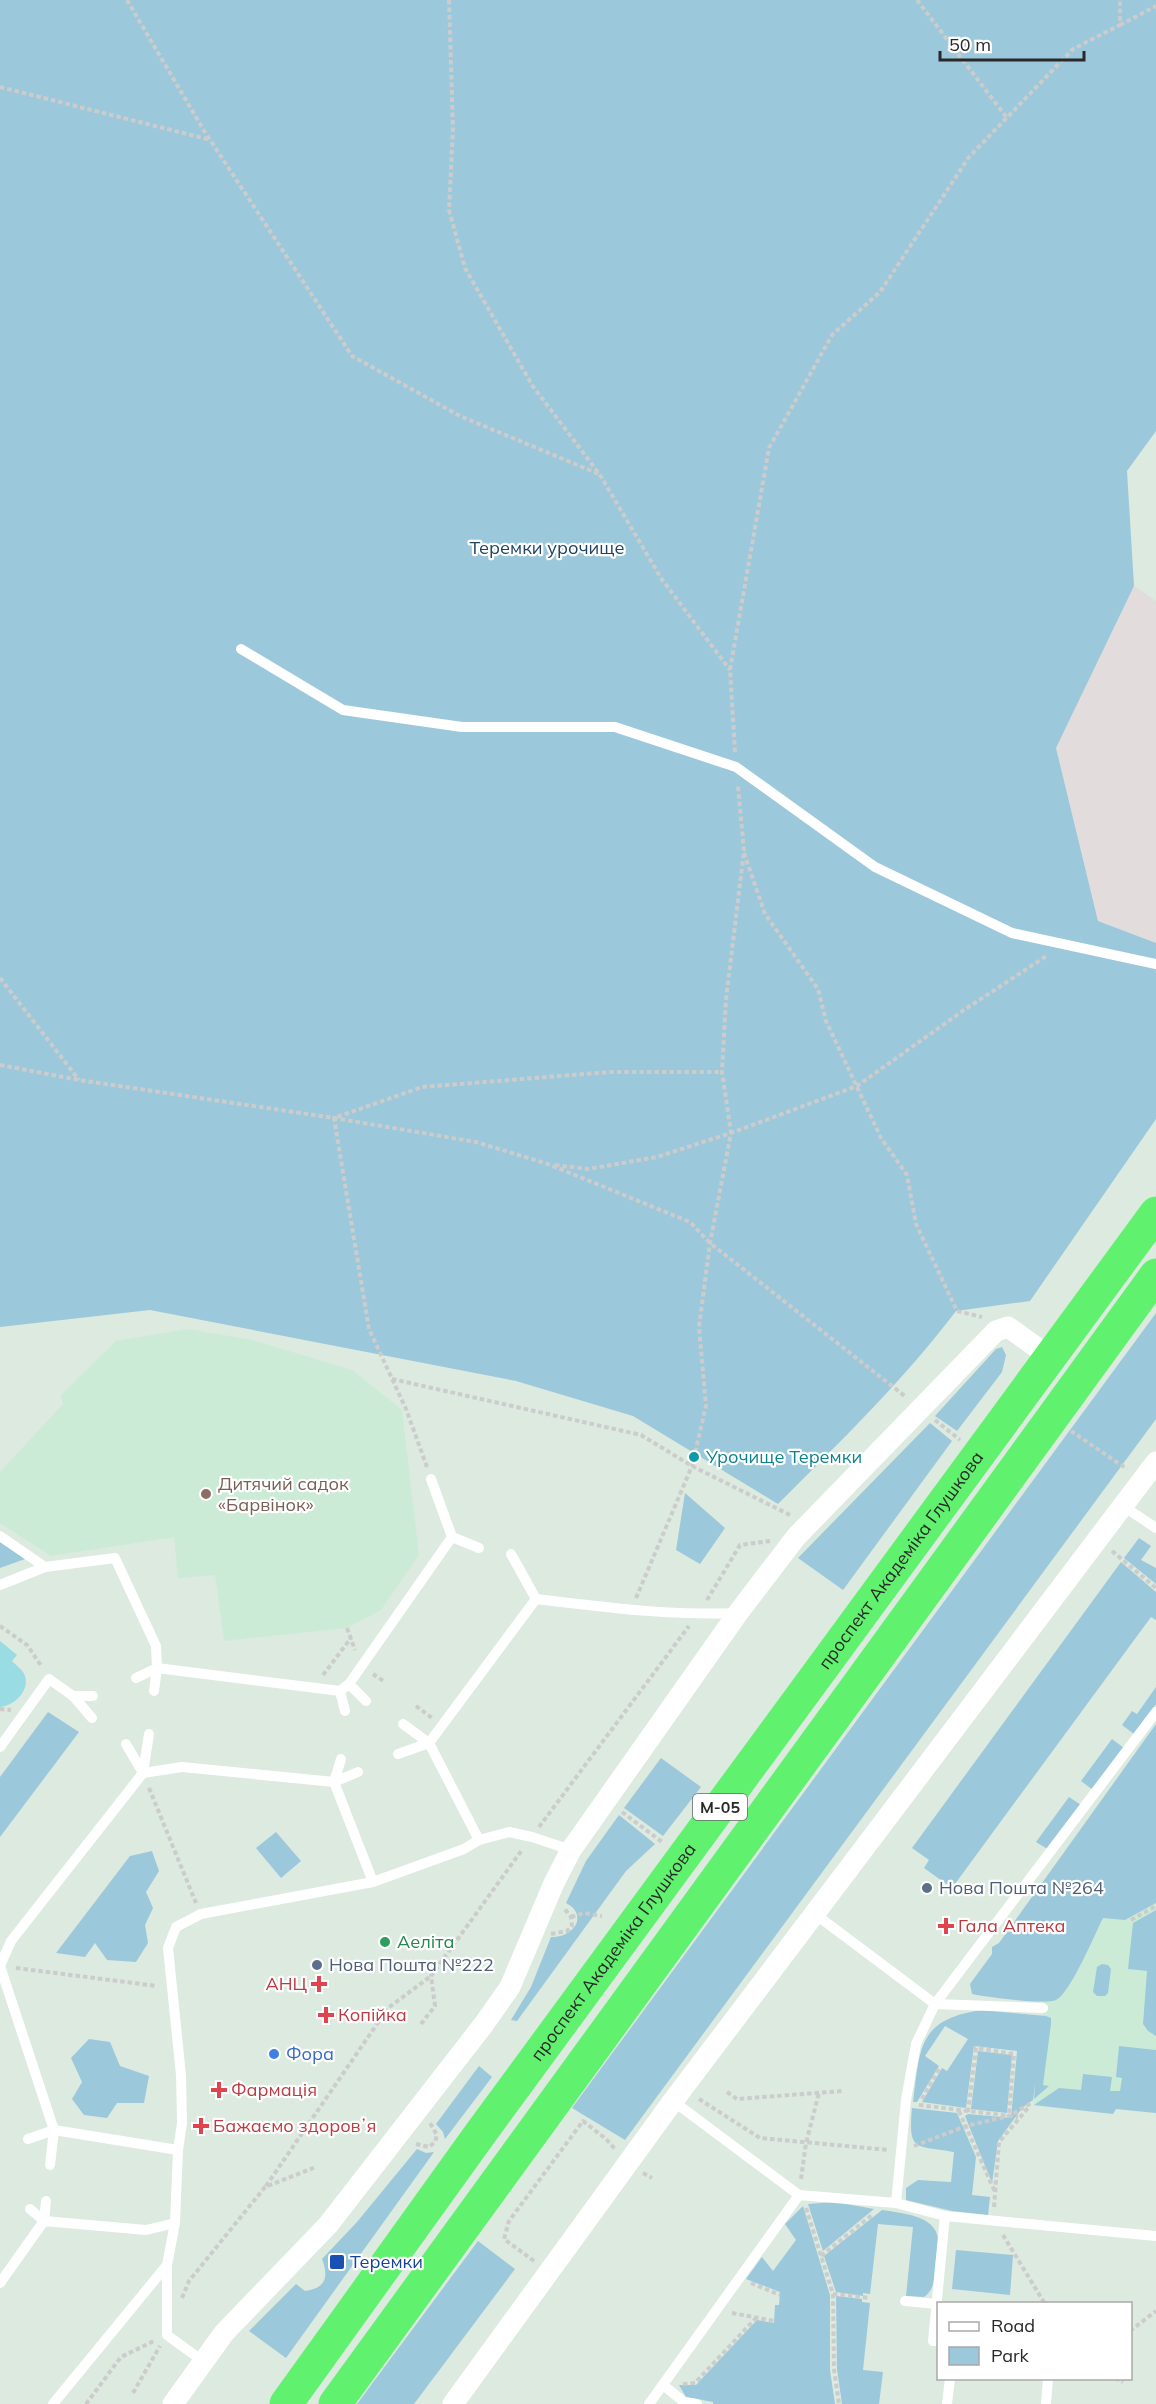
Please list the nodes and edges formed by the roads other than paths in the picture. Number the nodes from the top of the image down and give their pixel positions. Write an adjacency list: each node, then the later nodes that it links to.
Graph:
1 (241, 649): 2 (lane)
2 (1156, 964)
3 (1156, 1213): 5 (highway, проспект Академіка Глушкова / М-05)
4 (1156, 1275): 71 (highway, проспект Академіка Глушкова / М-05)
5 (1050, 1357): 17 (street); 70 (highway, проспект Академіка Глушкова / М-05)
6 (1156, 1462): 8 (street)
7 (431, 1479): 11 (lane)
8 (1123, 1506): 9 (lane); 41 (street)
9 (1156, 1528)
10 (0, 1536): 14 (lane)
11 (452, 1537): 12 (lane); 20 (lane)
12 (479, 1548)
13 (511, 1554): 16 (lane)
14 (45, 1567): 15 (lane); 18 (lane)
15 (0, 1586)
16 (536, 1599): 17 (lane); 30 (lane)
17 (738, 1613): 39 (street)
18 (157, 1668): 19 (lane); 20 (lane); 21 (lane)
19 (136, 1678)
20 (345, 1687): 24 (lane); 25 (lane)
21 (154, 1691)
22 (73, 1696): 23 (lane); 27 (lane); 32 (lane)
23 (93, 1696)
24 (366, 1701)
25 (345, 1711)
26 (1156, 1712): 43 (lane)
27 (92, 1718)
28 (403, 1724): 30 (lane)
29 (149, 1734): 36 (lane)
30 (429, 1743): 33 (lane); 38 (lane)
31 (126, 1744): 36 (lane)
32 (0, 1747)
33 (398, 1754)
34 (341, 1759): 37 (lane)
35 (358, 1772): 37 (lane)
36 (143, 1773): 37 (lane); 42 (lane)
37 (334, 1782): 40 (lane)
38 (479, 1840): 39 (lane); 40 (lane)
39 (571, 1850): 64 (street)
40 (373, 1882): 48 (lane)
41 (815, 1914): 43 (lane); 45 (street)
42 (0, 1966): 46 (lane)
43 (935, 2004): 44 (lane); 52 (lane)
44 (1043, 2008)
45 (678, 2095): 50 (lane); 72 (street)
46 (54, 2130): 47 (lane); 48 (lane); 49 (lane)
47 (28, 2139)
48 (178, 2150): 56 (lane)
49 (50, 2164)
50 (799, 2195): 52 (lane); 67 (lane)
51 (46, 2201): 55 (lane)
52 (896, 2203): 54 (lane)
53 (30, 2209): 55 (lane)
54 (945, 2216): 57 (lane); 61 (lane)
55 (44, 2221): 56 (lane); 59 (lane)
56 (175, 2223): 58 (lane)
57 (1156, 2236)
58 (167, 2265): 64 (lane); 68 (lane)
59 (0, 2283)
60 (905, 2301): 62 (lane)
61 (937, 2302)
62 (937, 2304): 63 (lane)
63 (937, 2341)
64 (204, 2362): 69 (street)
65 (950, 2380): 75 (lane)
66 (1048, 2380): 76 (lane)
67 (663, 2385): 73 (lane); 74 (lane)
68 (53, 2404)
69 (173, 2404)
70 (286, 2404)
71 (335, 2404)
72 (453, 2404)
73 (649, 2404)
74 (698, 2404)
75 (947, 2404)
76 (1046, 2404)

